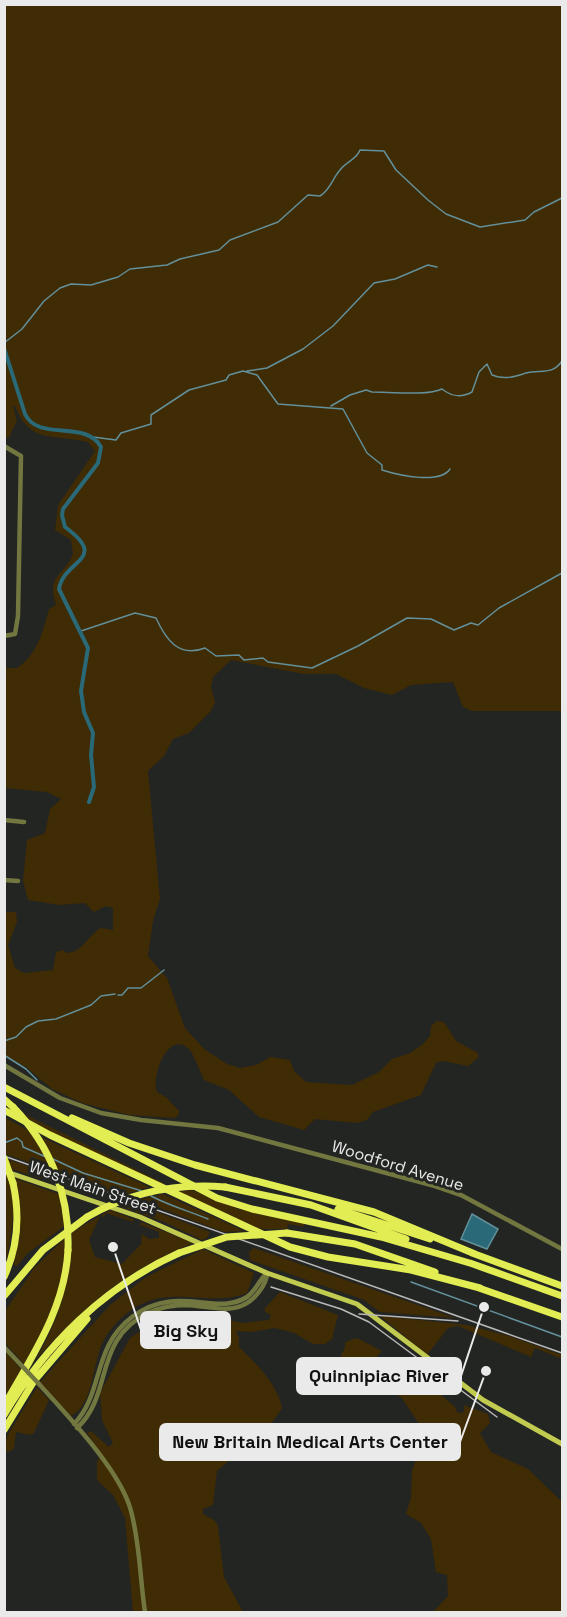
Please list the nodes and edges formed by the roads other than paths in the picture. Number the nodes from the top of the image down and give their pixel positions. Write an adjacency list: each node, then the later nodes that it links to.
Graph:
1 (4, 446): 2 (street)
2 (4, 636)
3 (4, 820): 4 (street)
4 (24, 822)
5 (4, 880): 6 (street)
6 (18, 881)
7 (4, 1065): 14 (street, Woodford Avenue)
8 (7, 1089): 15 (highway); 16 (highway)
9 (4, 1100): 26 (highway, bridge)
10 (4, 1110): 20 (highway)
11 (4, 1158): 18 (highway, bridge)
12 (4, 1171): 17 (main road, West Main Street)
13 (279, 1197): 15 (highway); 16 (highway); 21 (highway, bridge)
14 (562, 1249)
15 (475, 1254): 19 (highway)
16 (473, 1264): 22 (highway)
17 (267, 1273): 28 (street); 30 (main road, West Main Street)
18 (4, 1277)
19 (562, 1286)
20 (480, 1288): 23 (highway, bridge); 24 (highway)
21 (4, 1296)
22 (562, 1296)
23 (103, 1299): 27 (highway); 29 (highway)
24 (562, 1317)
25 (4, 1347): 28 (street, bridge)
26 (4, 1406)
27 (4, 1415)
28 (76, 1426): 31 (street)
29 (4, 1430)
30 (562, 1444)
31 (145, 1612)

